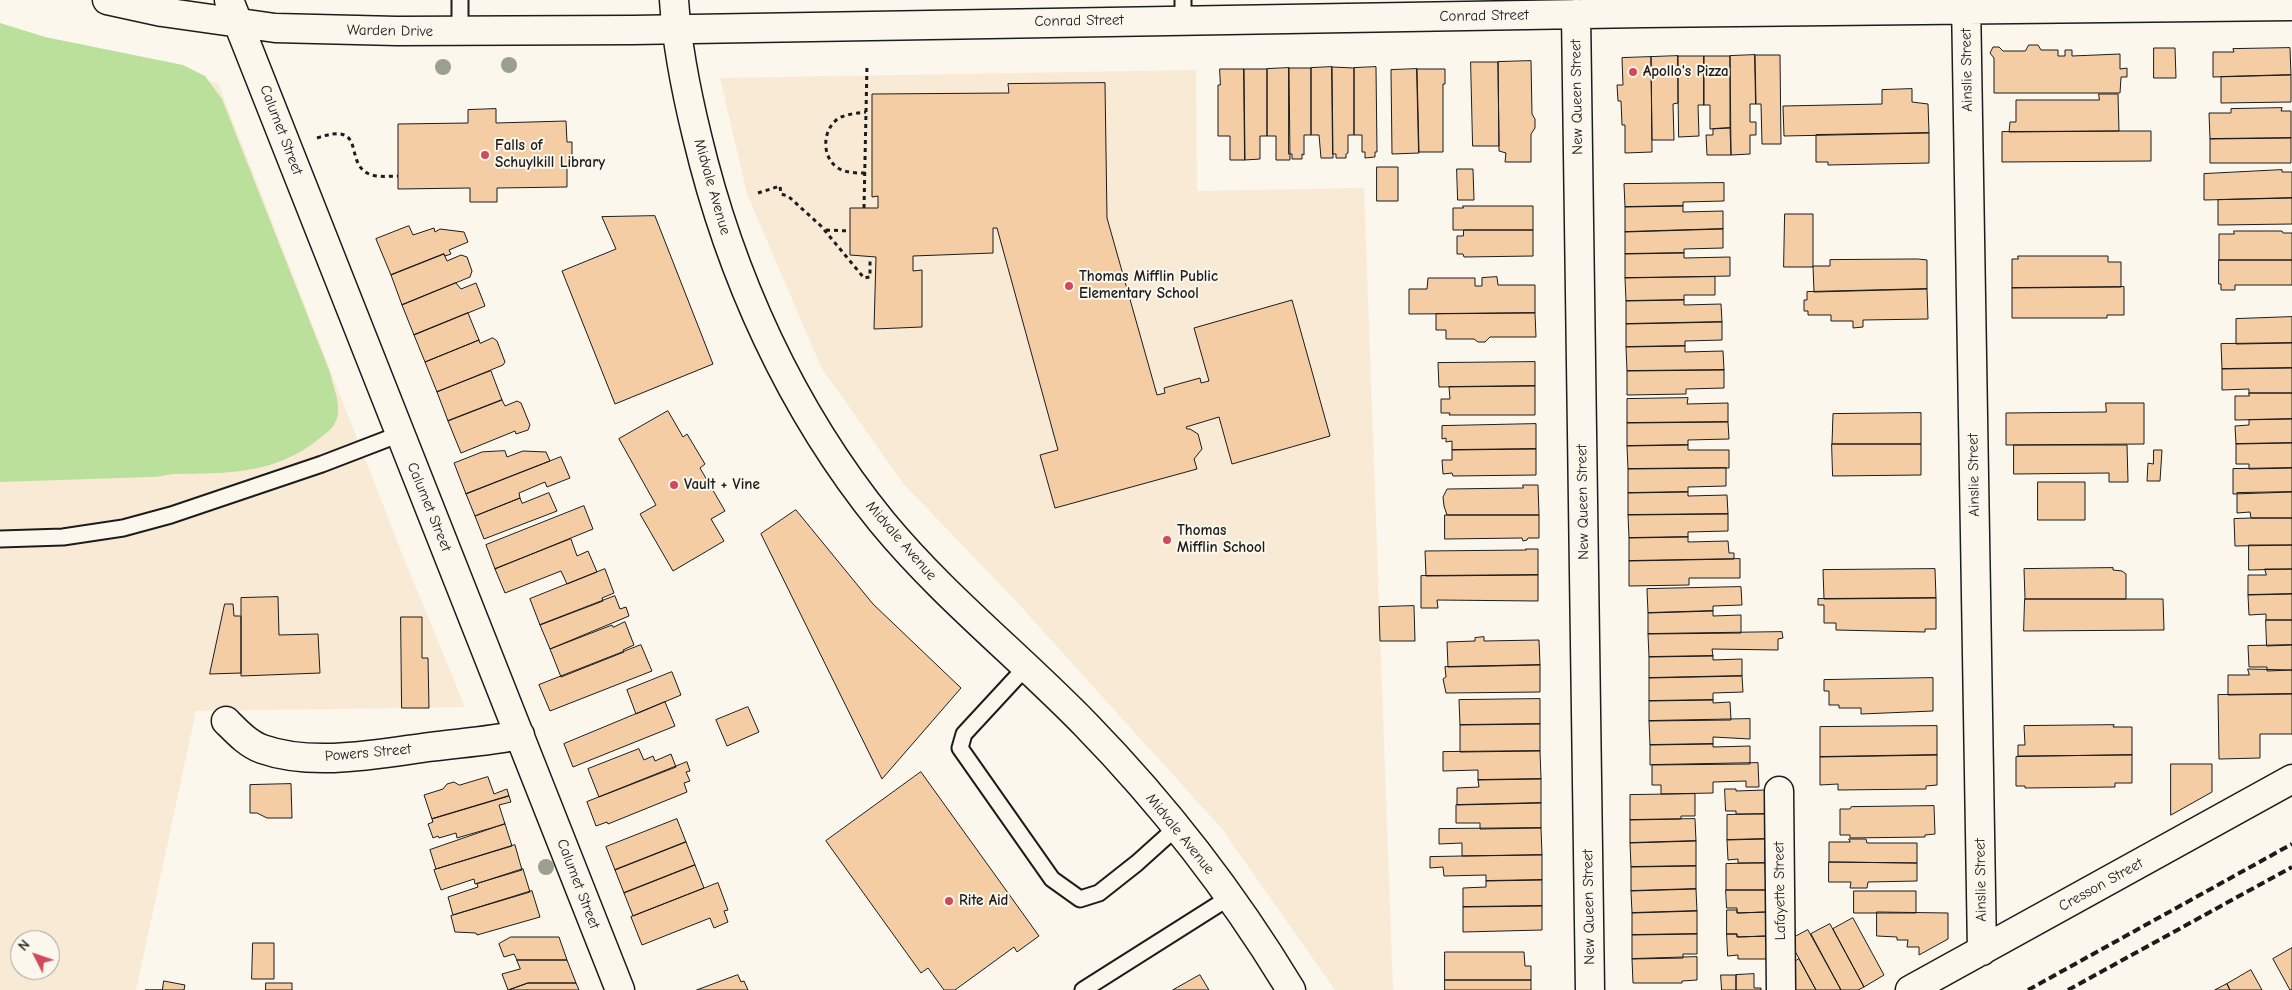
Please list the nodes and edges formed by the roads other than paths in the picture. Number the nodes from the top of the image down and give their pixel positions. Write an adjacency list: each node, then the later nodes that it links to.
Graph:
1 (107, 0): 11 (street, Warden Drive)
2 (460, 0): 14 (lane)
3 (674, 0): 13 (street, Midvale Avenue)
4 (1966, 5): 5 (street, Conrad Street); 6 (street, Conrad Street); 24 (street, Ainslie Street)
5 (1644, 6): 12 (street, Conrad Street)
6 (2292, 6)
7 (1512, 8): 8 (street, Conrad Street); 12 (street, Conrad Street)
8 (1350, 9): 9 (street, Conrad Street)
9 (1183, 10): 10 (street, Conrad Street)
10 (1050, 11): 13 (street, Conrad Street)
11 (234, 12): 14 (street, Warden Drive); 15 (street, Calumet Street)
12 (1576, 14): 28 (street, New Queen Street)
13 (676, 29): 14 (street, Warden Drive); 17 (street, Midvale Avenue)
14 (460, 31)
15 (400, 434): 16 (lane); 19 (street, Calumet Street)
16 (0, 540)
17 (1026, 667): 22 (street, Midvale Avenue); 22 (lane)
18 (226, 721): 19 (street, Powers Street)
19 (520, 735): 25 (street, Calumet Street)
20 (2292, 779): 24 (street, Cresson Street)
21 (1780, 791): 29 (street, Lafayette Street)
22 (1177, 827): 23 (street, Midvale Avenue)
23 (1230, 897): 26 (lane); 27 (street, Midvale Avenue)
24 (1982, 951): 30 (street, Cresson Street)
25 (620, 990)
26 (1083, 990)
27 (1290, 990)
28 (1590, 990)
29 (1781, 990)
30 (1910, 990)

